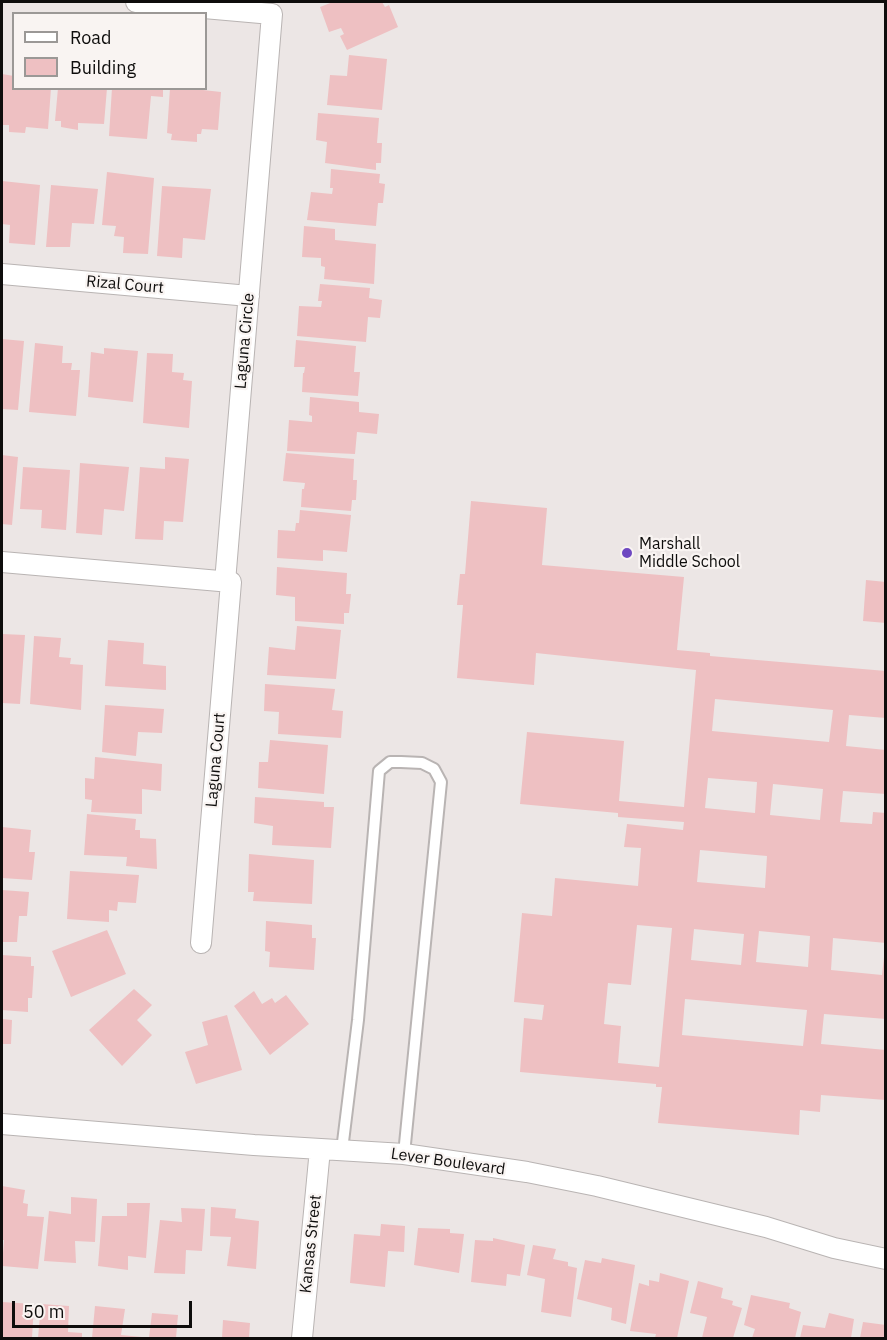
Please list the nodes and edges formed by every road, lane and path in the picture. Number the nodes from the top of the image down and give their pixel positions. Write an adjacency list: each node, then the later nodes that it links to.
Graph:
1 (136, 2): 3 (street, Laguna Circle)
2 (2, 274): 3 (street, Rizal Court)
3 (249, 296): 5 (street, Laguna Circle)
4 (2, 562): 5 (street)
5 (225, 582): 6 (street, Laguna Court)
6 (201, 943)
7 (2, 1124): 8 (street, Lever Boulevard)
8 (321, 1149): 9 (street, Lever Boulevard); 12 (street, Kansas Street)
9 (342, 1150): 10 (street, Lever Boulevard); 10 (lane)
10 (404, 1154): 11 (street, Lever Boulevard)
11 (885, 1259)
12 (302, 1338)

